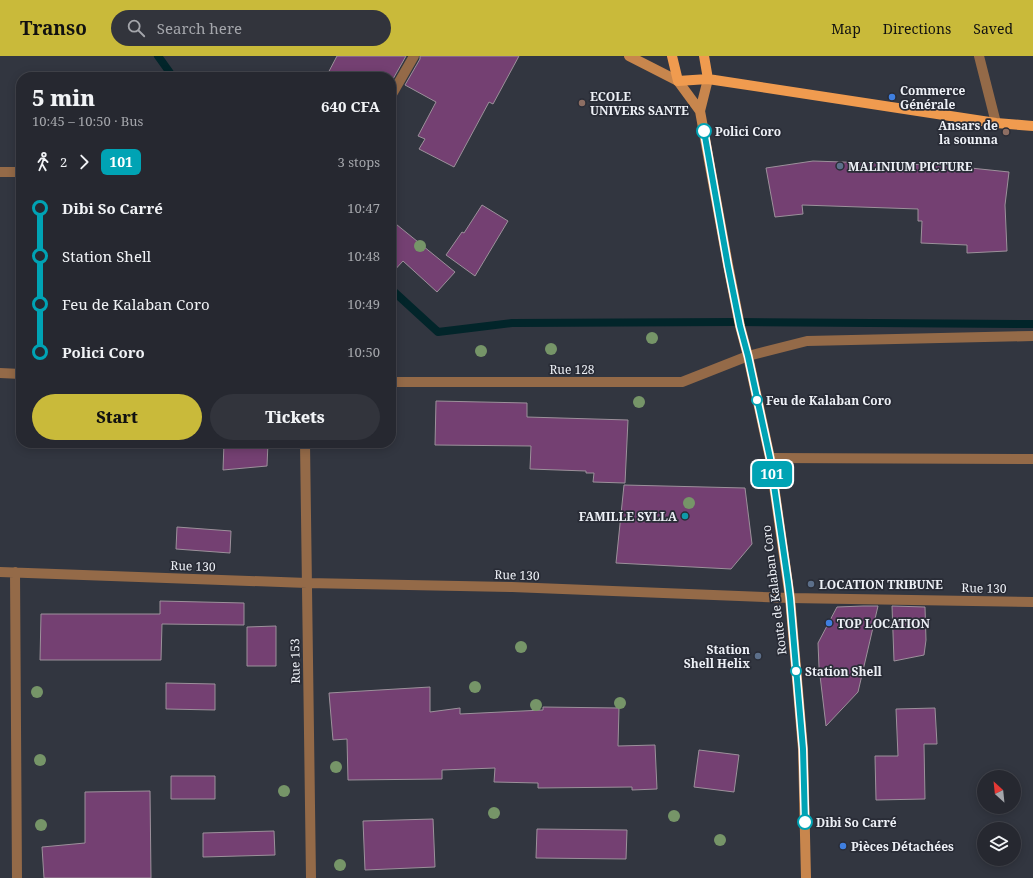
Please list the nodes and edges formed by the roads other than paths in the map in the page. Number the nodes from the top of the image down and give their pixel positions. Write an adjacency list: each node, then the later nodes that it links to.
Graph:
1 (414, 56): 8 (street)
2 (629, 56): 7 (main road)
3 (672, 56): 7 (main road)
4 (704, 56): 6 (main road)
5 (979, 56): 10 (street)
6 (708, 79): 7 (main road); 9 (main road); 10 (main road)
7 (678, 81): 9 (main road)
8 (396, 87)
9 (700, 111): 15 (main road, Route de Kalaban Coro)
10 (996, 123): 11 (main road)
11 (1033, 126)
12 (0, 172): 13 (street)
13 (16, 172)
14 (1033, 336): 15 (street, Rue 128)
15 (748, 356): 18 (street, Rue 128); 20 (main road, Route de Kalaban Coro)
16 (0, 374): 17 (street)
17 (16, 374)
18 (396, 382)
19 (305, 448): 24 (street, Rue 153)
20 (770, 458): 21 (street); 25 (main road, Route de Kalaban Coro)
21 (1033, 459)
22 (0, 572): 23 (street, Rue 130)
23 (14, 572): 24 (street, Rue 130); 27 (street)
24 (307, 583): 25 (street, Rue 130); 28 (street, Rue 153)
25 (790, 598): 26 (street, Rue 130); 29 (main road, Route de Kalaban Coro)
26 (1033, 602)
27 (17, 878)
28 (311, 878)
29 (806, 878)

